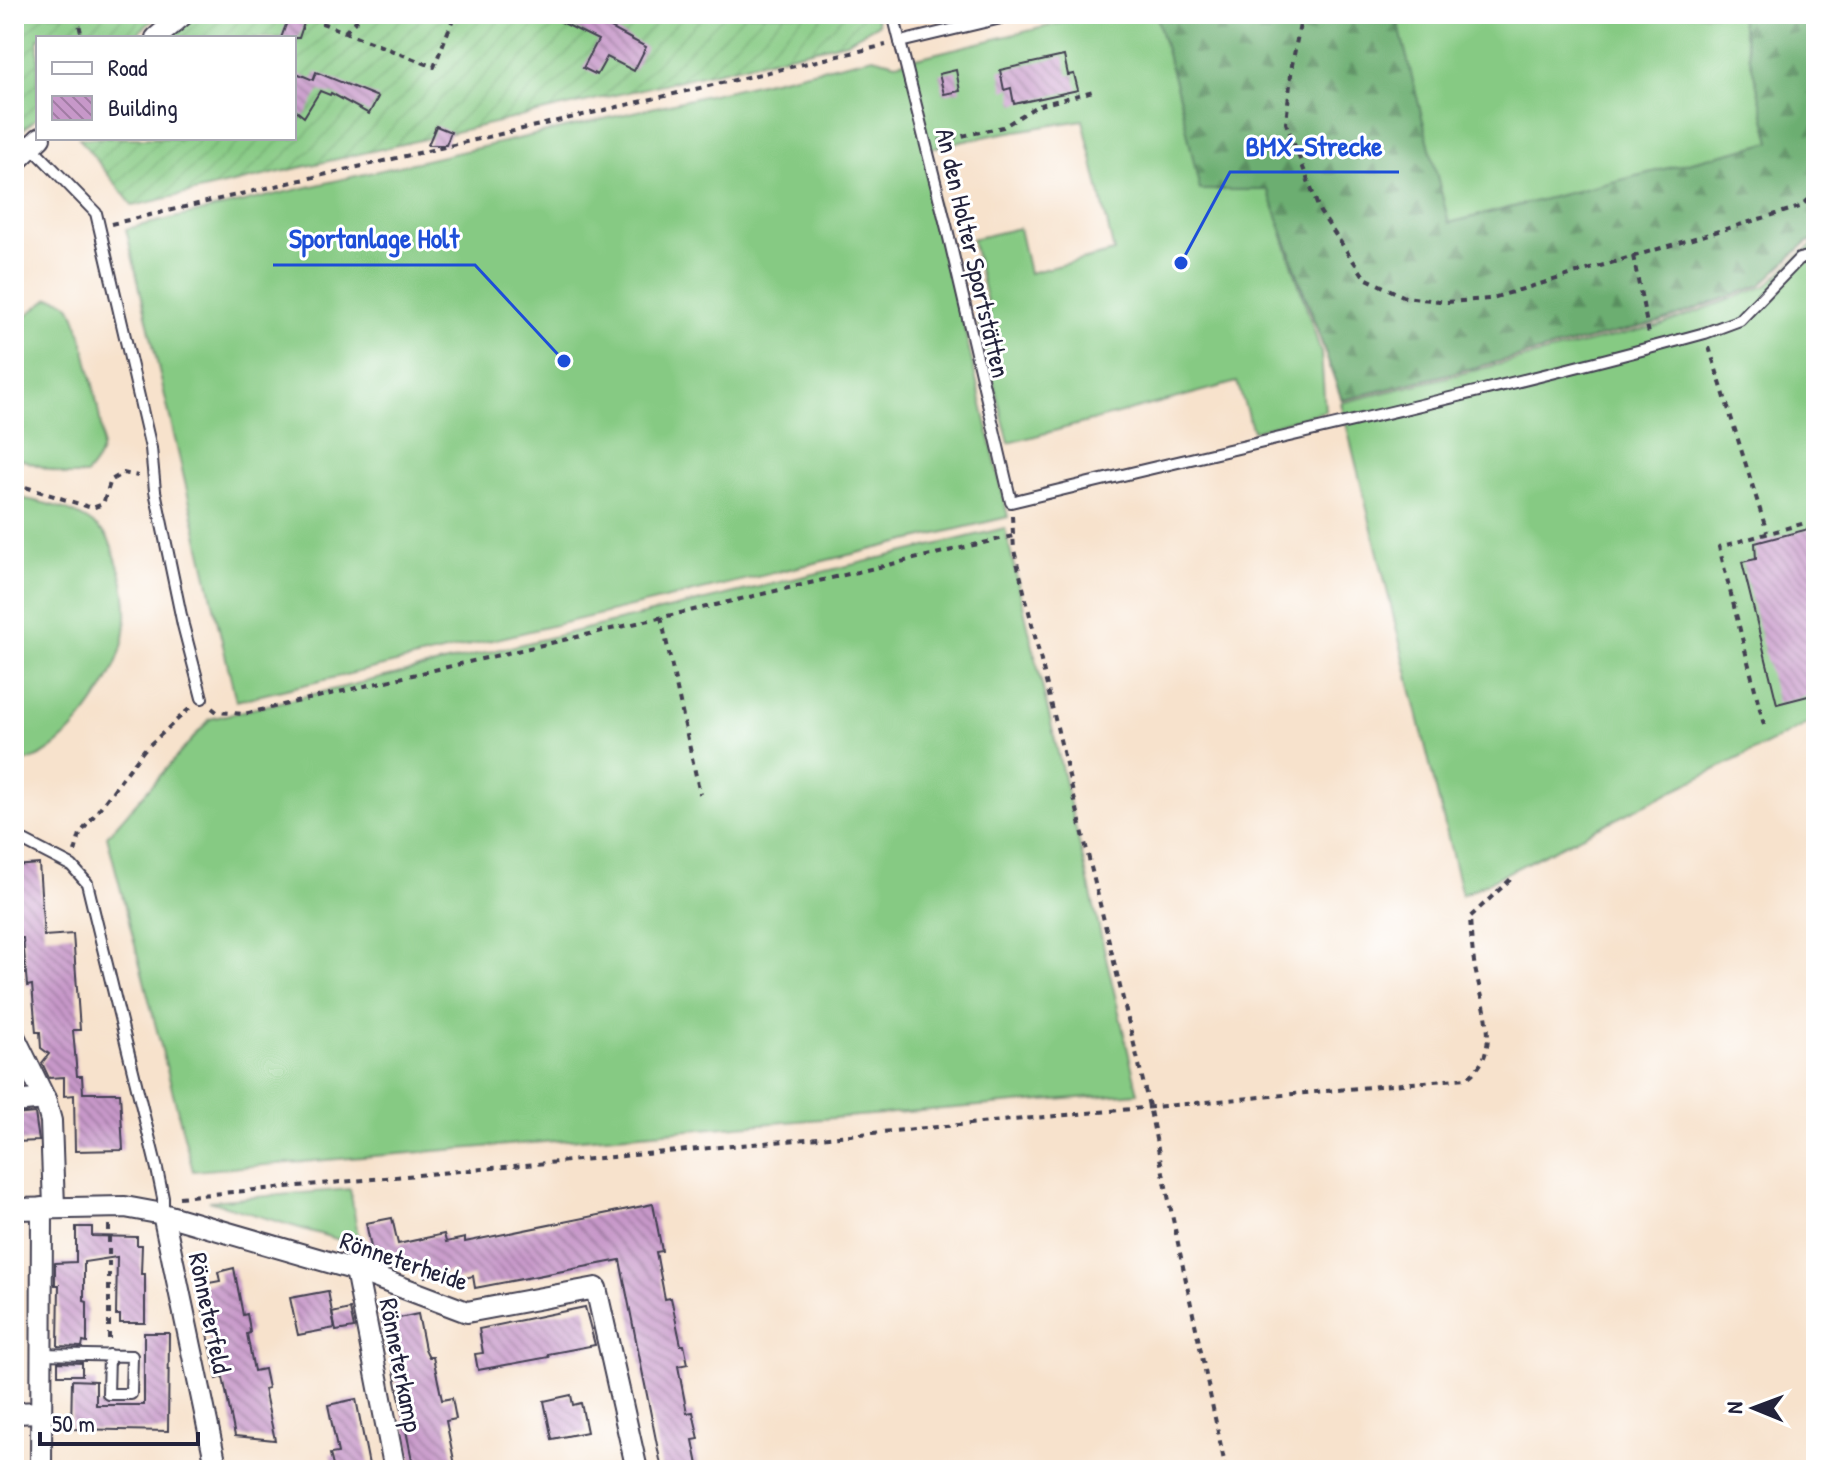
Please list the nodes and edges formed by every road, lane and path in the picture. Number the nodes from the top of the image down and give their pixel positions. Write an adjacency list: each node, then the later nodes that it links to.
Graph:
1 (77, 14): 10 (path)
2 (184, 14): 11 (street)
3 (299, 14): 9 (path)
4 (363, 14): 9 (path)
5 (455, 14): 9 (path)
6 (893, 14): 12 (lane, An den Holter Sportstätten)
7 (1018, 14): 12 (lane)
8 (1302, 14): 20 (path)
9 (345, 32)
10 (81, 33)
11 (158, 36)
12 (900, 42): 15 (lane, An den Holter Sportstätten); 18 (path)
13 (1097, 90): 15 (path)
14 (35, 142): 16 (street); 18 (lane)
15 (925, 144): 25 (lane, An den Holter Sportstätten)
16 (14, 163)
17 (1816, 193): 20 (path)
18 (98, 227): 24 (lane)
19 (1816, 255): 21 (lane)
20 (1633, 256): 22 (path)
21 (1705, 333): 22 (lane); 27 (path)
22 (1651, 348): 25 (lane)
23 (14, 486): 24 (path)
24 (155, 491): 30 (lane)
25 (1011, 502): 28 (path)
26 (1816, 520): 27 (path)
27 (1767, 532): 31 (path)
28 (1013, 536): 29 (path); 39 (path)
29 (661, 617): 30 (path); 32 (path)
30 (202, 698): 34 (path)
31 (1764, 725)
32 (700, 794)
33 (14, 836): 34 (lane)
34 (72, 866): 40 (lane)
35 (1512, 878): 39 (path)
36 (14, 1036): 37 (street)
37 (45, 1099): 38 (street); 41 (street)
38 (14, 1102)
39 (1149, 1106): 40 (path); 53 (path)
40 (163, 1206): 42 (street, Rönneterheide); 44 (street, Rönneterheide); 50 (street, Rönneterfeld)
41 (48, 1207): 42 (street, Rönneterheide); 43 (street, Rönneterheide); 45 (street)
42 (110, 1207): 46 (path)
43 (14, 1209)
44 (356, 1270): 51 (street, Rönneterkamp); 52 (street, Rönneterheide)
45 (41, 1354): 46 (lane); 47 (street)
46 (109, 1355)
47 (41, 1412): 48 (street); 49 (street)
48 (14, 1413)
49 (41, 1470)
50 (217, 1470)
51 (395, 1470)
52 (637, 1470)
53 (1226, 1470)

